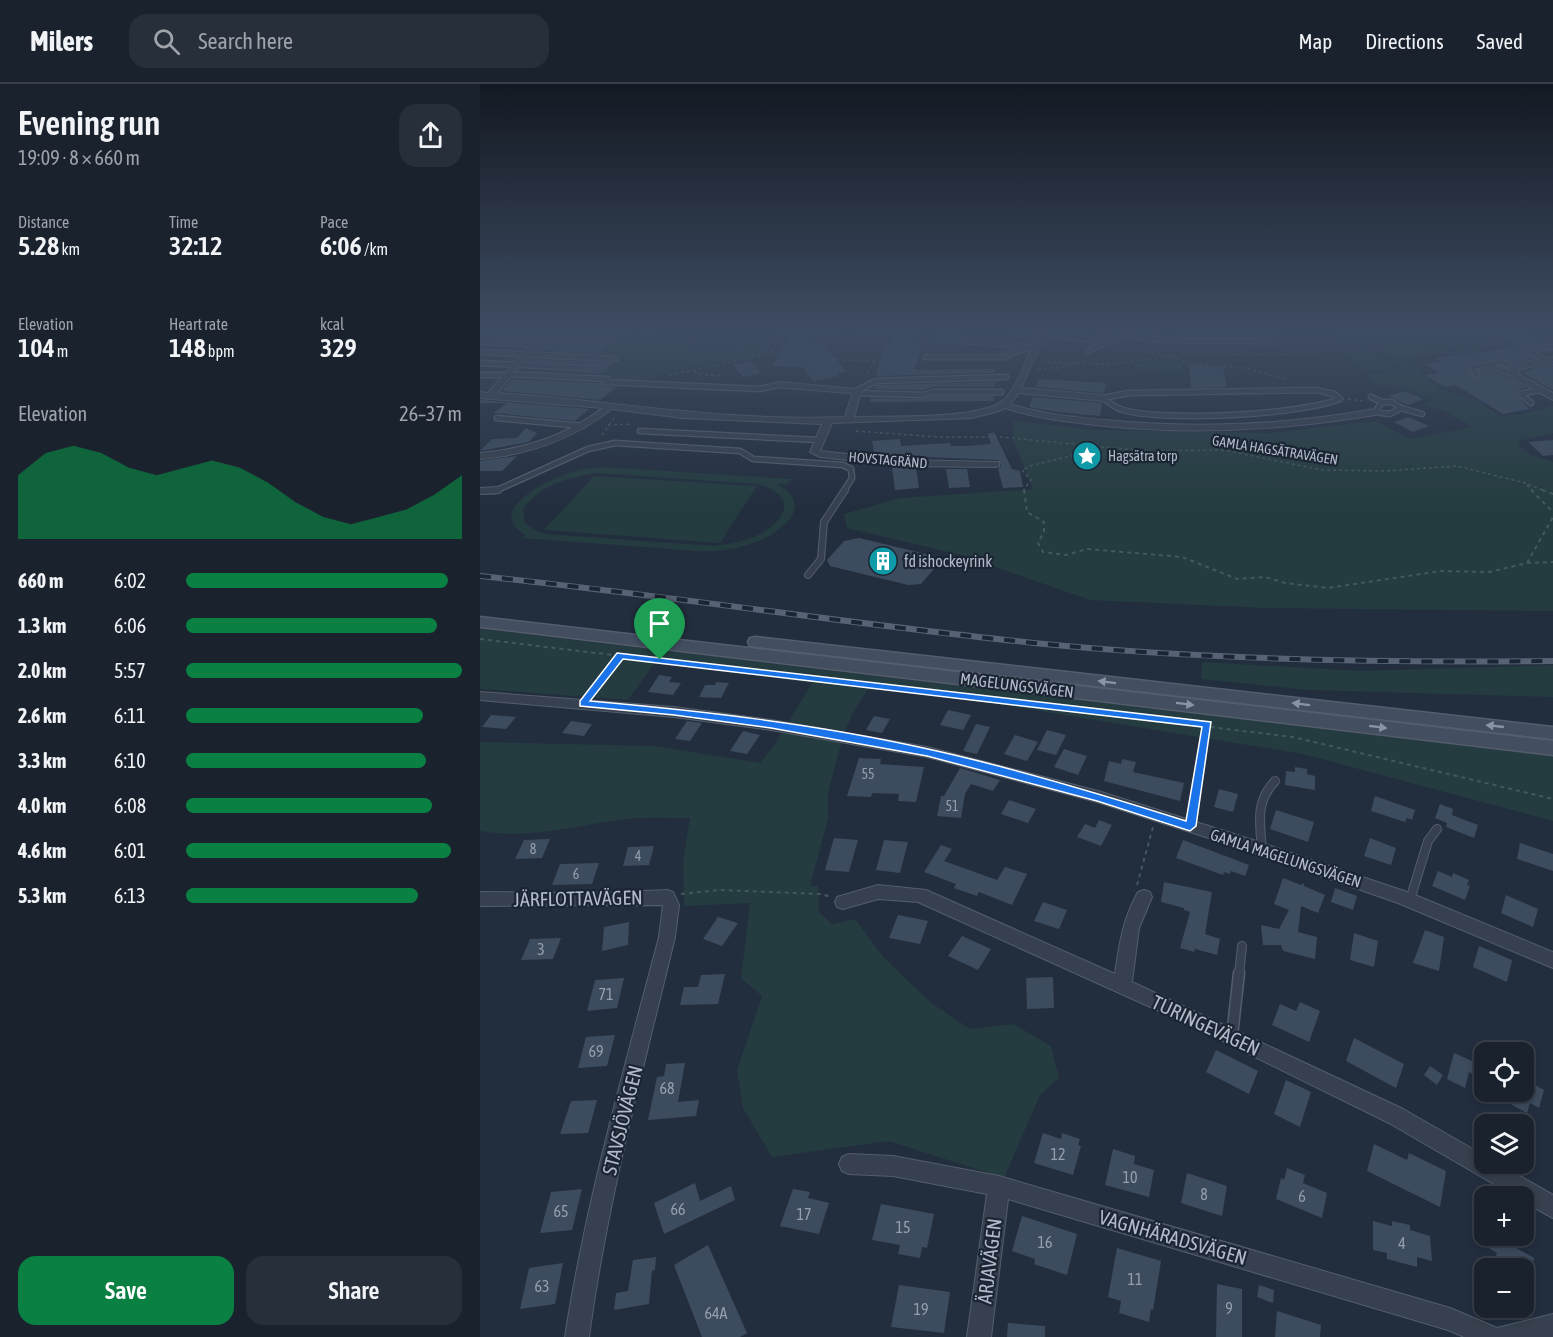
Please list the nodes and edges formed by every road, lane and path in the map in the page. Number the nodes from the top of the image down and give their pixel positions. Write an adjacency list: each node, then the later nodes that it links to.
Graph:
1 (495, 390): 13 (street)
2 (849, 390): 10 (street)
3 (858, 390): 10 (lane)
4 (1018, 390): 21 (street)
5 (1023, 390): 15 (street)
6 (1481, 390): 18 (path)
7 (1538, 390): 18 (lane)
8 (1540, 390): 14 (street)
9 (1318, 391): 15 (lane); 17 (lane)
10 (854, 392): 11 (lane); 26 (street)
11 (1001, 392)
12 (480, 395): 13 (street)
13 (491, 395): 23 (street)
14 (1553, 397)
15 (1103, 398): 17 (lane)
16 (1371, 398): 20 (lane)
17 (1340, 399): 20 (path)
18 (1527, 399): 19 (lane)
19 (1532, 403)
20 (1378, 406): 21 (street); 22 (lane); 22 (lane)
21 (1001, 407): 26 (street)
22 (1401, 408): 24 (lane)
23 (614, 410): 27 (street); 28 (street); 31 (path)
24 (1422, 414)
25 (497, 418): 28 (lane)
26 (849, 420): 27 (street)
27 (826, 424): 30 (street); 32 (path, GAMLA HAGSÄTRAVÄGEN)
28 (582, 426): 34 (street)
29 (640, 431): 30 (lane)
30 (819, 440): 33 (street)
31 (597, 447): 35 (lane); 38 (lane)
32 (1103, 448): 37 (path, GAMLA HAGSÄTRAVÄGEN); 43 (path)
33 (814, 452): 35 (lane); 36 (street, HOVSTAGRÄND)
34 (480, 456)
35 (808, 464): 44 (lane)
36 (996, 464)
37 (1525, 483): 39 (path, GAMLA HAGSÄTRAVÄGEN); 40 (path)
38 (480, 491)
39 (1553, 494)
40 (1553, 512)
41 (1553, 517): 43 (path)
42 (1553, 562): 43 (path)
43 (1527, 563)
44 (808, 575)
45 (480, 610): 52 (main road, MAGELUNGSVÄGEN, one-way to 45)
46 (480, 622): 53 (main road, MAGELUNGSVÄGEN, one-way to 53)
47 (480, 639): 48 (path)
48 (620, 656): 50 (path); 51 (path)
49 (480, 696): 50 (street, GAMLA MAGELUNGSVÄGEN)
50 (583, 703): 56 (street, GAMLA MAGELUNGSVÄGEN)
51 (1207, 725): 55 (path); 57 (path)
52 (1553, 733)
53 (1553, 748)
54 (1275, 781): 59 (lane)
55 (1553, 799)
56 (1156, 816): 57 (street, GAMLA MAGELUNGSVÄGEN); 60 (path)
57 (1190, 826): 59 (street, GAMLA MAGELUNGSVÄGEN)
58 (1437, 829): 63 (lane)
59 (1263, 850): 63 (street, GAMLA MAGELUNGSVÄGEN)
60 (1141, 876)
61 (1144, 897): 68 (street)
62 (480, 899): 64 (street, JÄRFLOTTAVÄGEN)
63 (1410, 900): 67 (street, GAMLA MAGELUNGSVÄGEN)
64 (669, 901): 65 (path); 74 (street, STAVSJÖVÄGEN)
65 (843, 902): 68 (street, TURINGEVÄGEN)
66 (1242, 946): 69 (lane)
67 (1553, 960)
68 (1122, 987): 69 (street, TURINGEVÄGEN)
69 (1232, 1036): 72 (street, TURINGEVÄGEN)
70 (849, 1164): 71 (street, VAGNHÄRADSVÄGEN)
71 (999, 1186): 75 (street, ÄRJAVÄGEN); 76 (street, VAGNHÄRADSVÄGEN)
72 (1553, 1207)
73 (1553, 1326): 77 (street)
74 (577, 1337)
75 (979, 1337)
76 (1491, 1337)
77 (1503, 1337)

